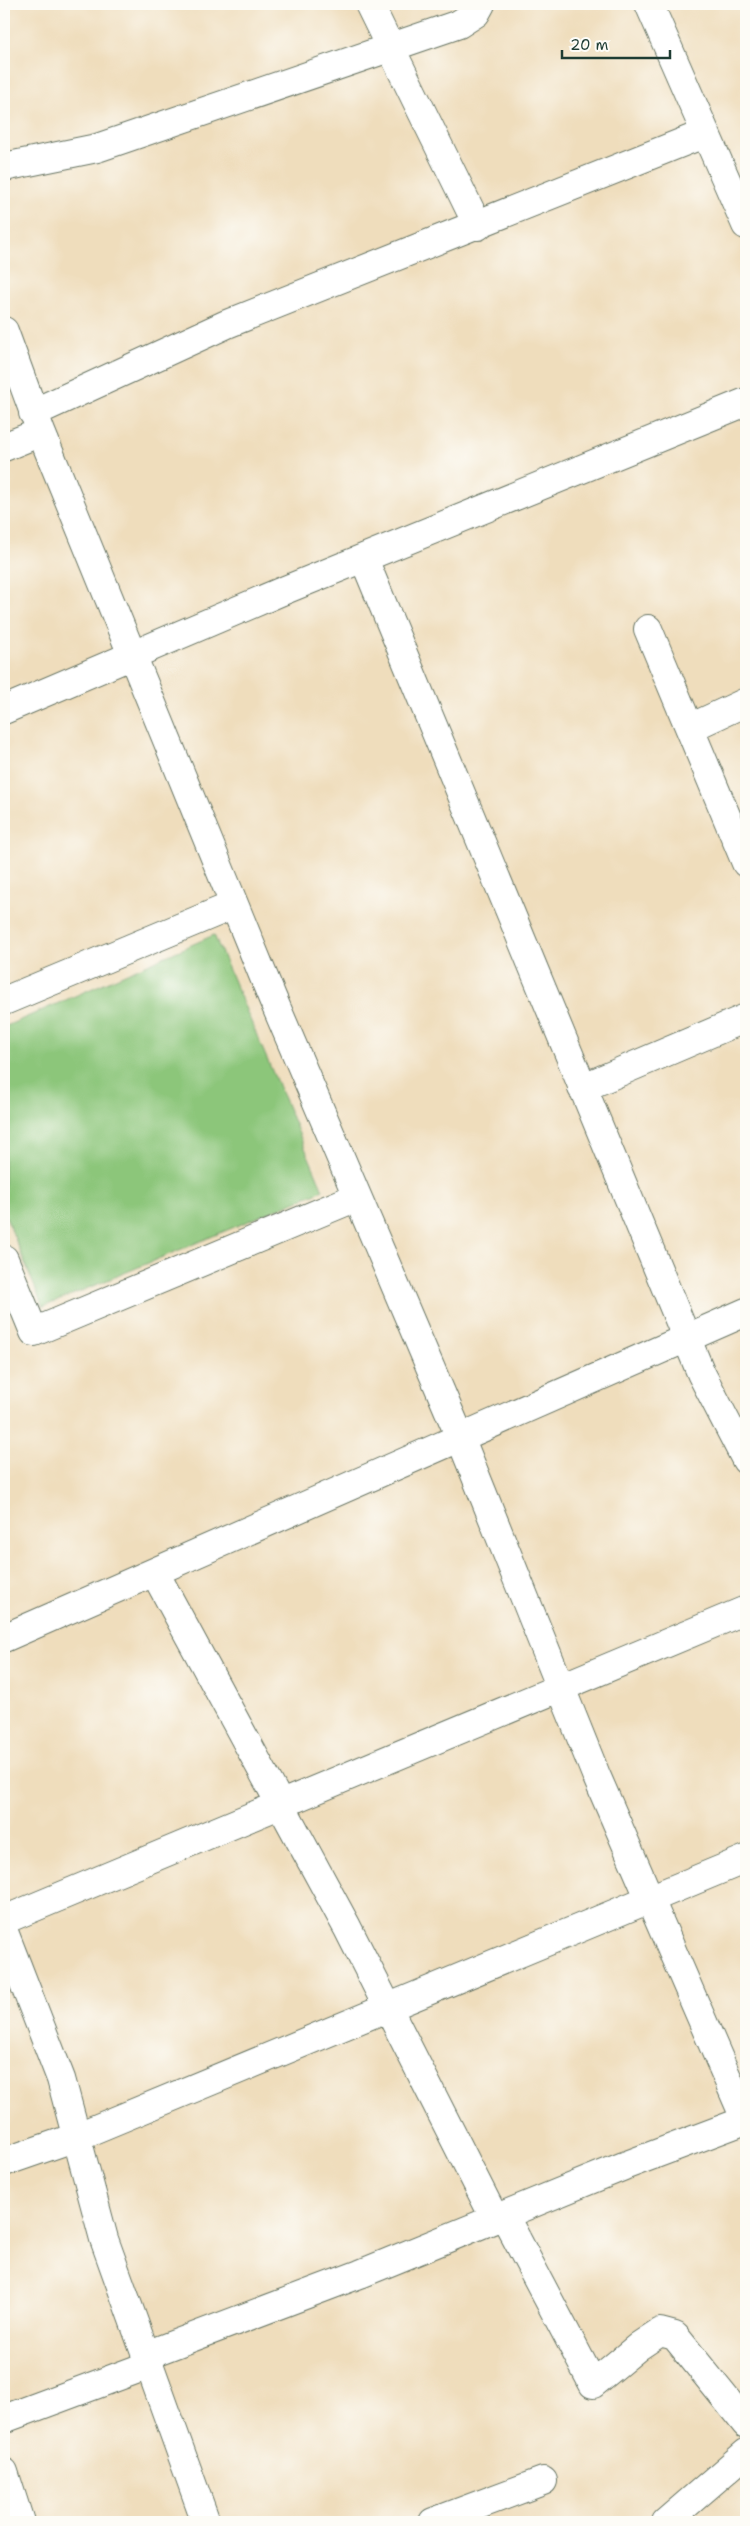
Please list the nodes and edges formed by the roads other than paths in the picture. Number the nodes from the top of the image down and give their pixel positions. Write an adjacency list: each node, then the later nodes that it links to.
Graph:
1 (370, 4): 4 (street)
2 (481, 4): 4 (street)
3 (649, 4): 5 (street)
4 (391, 47): 6 (street); 8 (street)
5 (706, 133): 7 (street); 8 (street)
6 (4, 167)
7 (746, 225)
8 (478, 226): 11 (street)
9 (7, 348): 11 (street)
10 (746, 402): 13 (street)
11 (37, 422): 12 (street); 15 (street)
12 (4, 447)
13 (364, 558): 15 (street); 23 (street)
14 (648, 629): 18 (street)
15 (134, 656): 17 (street); 20 (street)
16 (746, 702): 18 (street)
17 (4, 710)
18 (690, 728): 19 (street)
19 (746, 863)
20 (234, 905): 21 (street); 24 (street)
21 (4, 1001)
22 (746, 1018): 23 (street)
23 (582, 1088): 27 (street)
24 (357, 1196): 25 (street); 28 (street)
25 (4, 1259)
26 (746, 1312): 27 (street)
27 (687, 1338): 28 (street); 29 (street)
28 (460, 1438): 30 (street); 33 (street)
29 (746, 1460)
30 (155, 1573): 32 (street); 34 (street)
31 (746, 1610): 33 (street)
32 (4, 1638)
33 (561, 1687): 34 (street); 36 (street)
34 (281, 1804): 37 (street); 39 (street)
35 (746, 1859): 36 (street)
36 (649, 1898): 39 (street); 40 (street)
37 (4, 1920)
38 (4, 1932): 41 (street)
39 (387, 2006): 41 (street); 43 (street)
40 (746, 2120): 43 (street)
41 (76, 2137): 42 (street); 44 (street)
42 (4, 2162)
43 (500, 2217): 44 (street); 46 (street)
44 (148, 2360): 45 (street); 51 (street)
45 (4, 2419)
46 (746, 2424)
47 (746, 2453): 53 (street)
48 (4, 2472): 50 (street)
49 (543, 2481): 52 (street)
50 (20, 2522)
51 (206, 2522)
52 (433, 2522)
53 (666, 2522)

